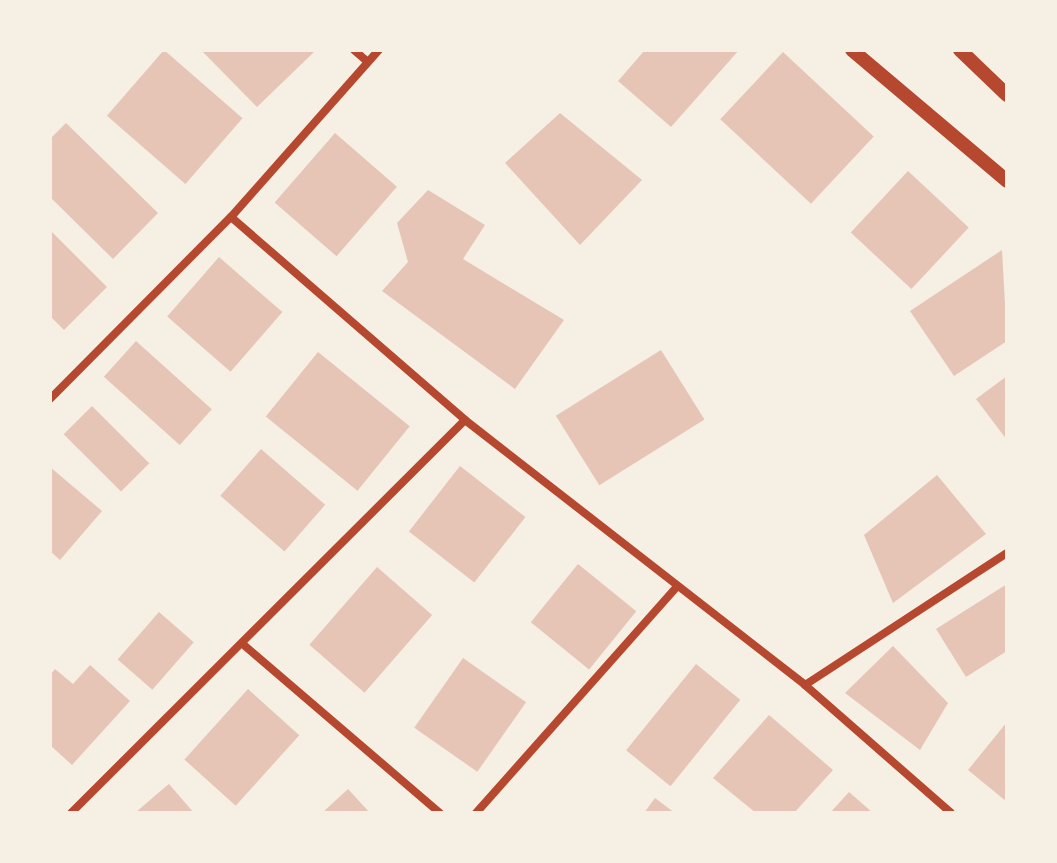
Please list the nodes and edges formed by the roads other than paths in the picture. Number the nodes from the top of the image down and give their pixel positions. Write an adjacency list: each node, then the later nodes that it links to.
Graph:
1 (354, 50): 5 (street)
2 (379, 50): 5 (street)
3 (852, 50): 7 (street)
4 (960, 50): 6 (street)
5 (368, 62): 8 (street)
6 (1007, 95)
7 (1007, 181)
8 (231, 217): 9 (street); 10 (street)
9 (50, 399)
10 (465, 420): 12 (street); 13 (street)
11 (1007, 553): 14 (street)
12 (677, 587): 14 (street); 17 (street)
13 (245, 646): 15 (street); 16 (street)
14 (805, 685): 18 (street)
15 (71, 813)
16 (440, 813)
17 (476, 813)
18 (951, 813)

